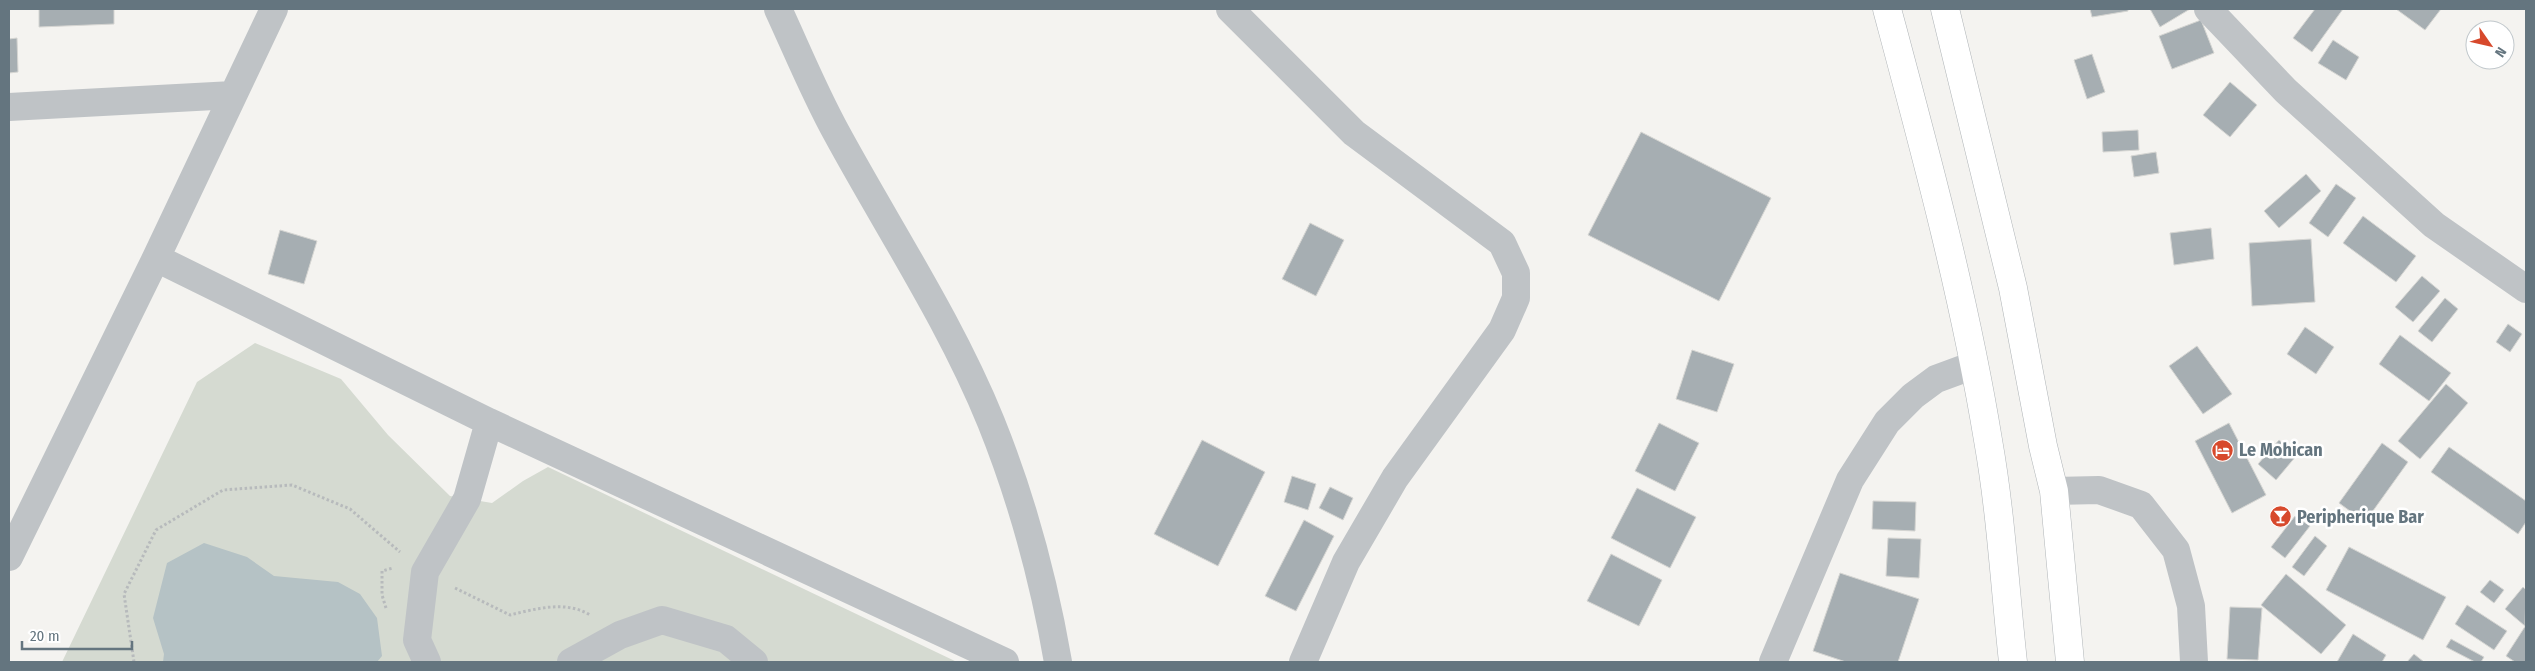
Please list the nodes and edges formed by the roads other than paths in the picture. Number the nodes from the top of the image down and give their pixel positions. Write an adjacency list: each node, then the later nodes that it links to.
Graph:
1 (274, 9): 7 (street)
2 (778, 9): 19 (street)
3 (1230, 9): 20 (street)
4 (1887, 9): 11 (main road)
5 (1945, 9): 13 (main road)
6 (2208, 9): 10 (street)
7 (233, 95): 8 (street); 9 (street)
8 (9, 107)
9 (156, 258): 12 (street); 14 (street)
10 (2526, 289)
11 (1974, 365): 21 (street); 22 (main road)
12 (489, 422): 15 (street); 18 (street)
13 (2054, 491): 23 (main road); 24 (street)
14 (9, 557)
15 (427, 662)
16 (572, 662): 17 (street)
17 (754, 662)
18 (1004, 662)
19 (1058, 662)
20 (1303, 662)
21 (1773, 662)
22 (2013, 662)
23 (2070, 662)
24 (2194, 662)

